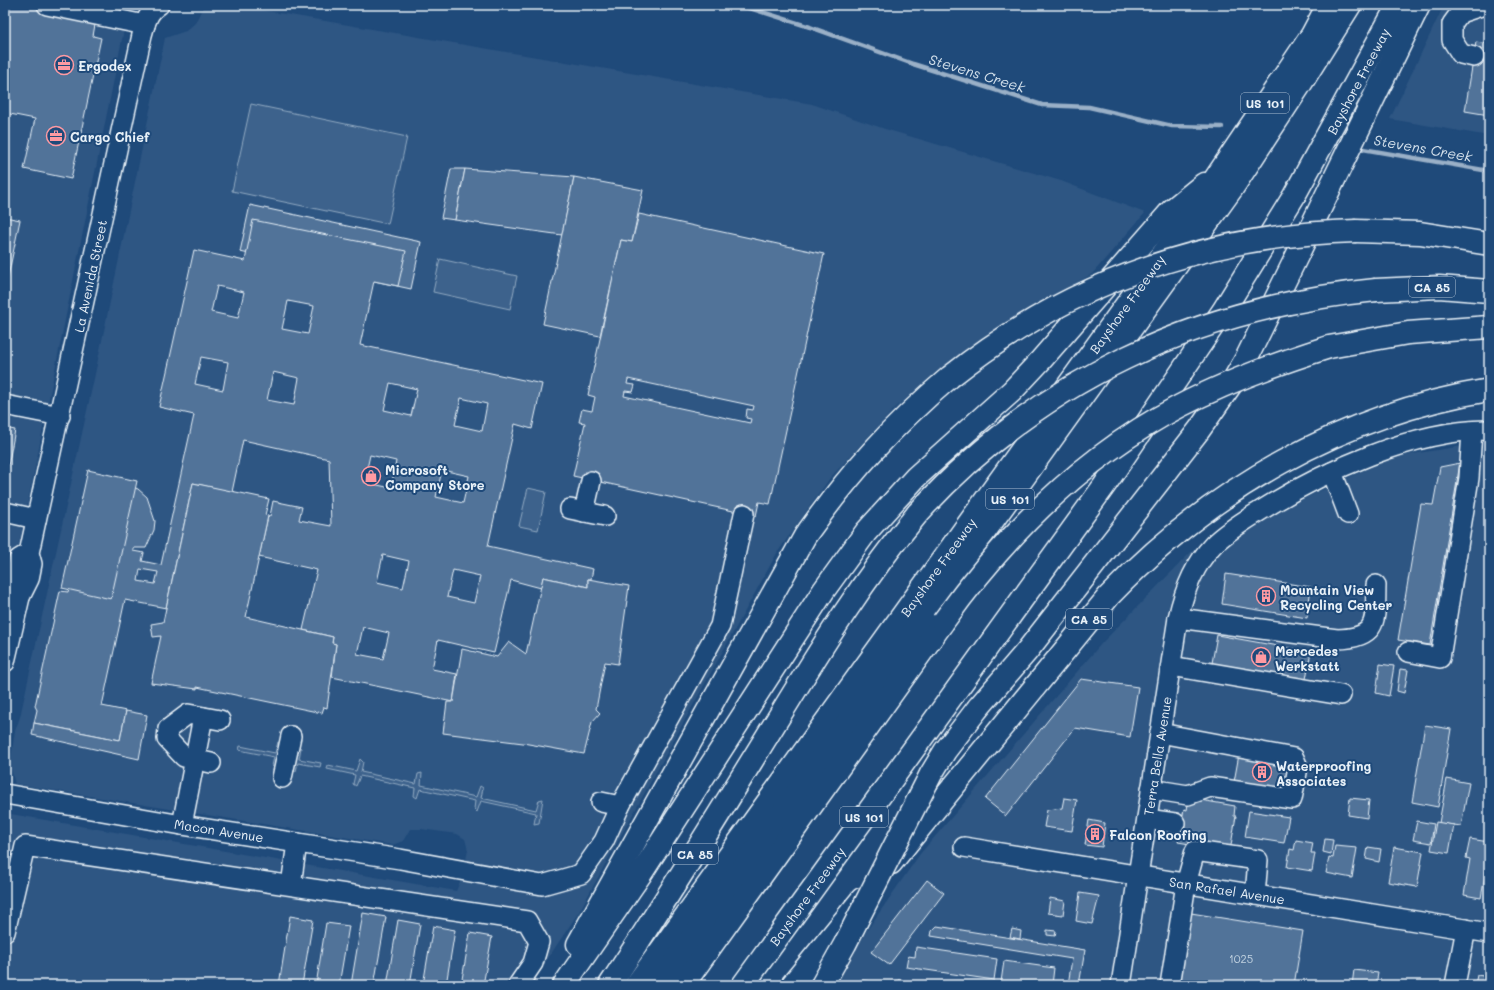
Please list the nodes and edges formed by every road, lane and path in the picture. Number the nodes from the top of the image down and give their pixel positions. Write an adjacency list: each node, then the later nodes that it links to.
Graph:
1 (47, 5): 8 (street)
2 (159, 5): 8 (street, La Avenida Street)
3 (1328, 5): 10 (highway, Bayshore Freeway / US 101)
4 (1350, 5): 61 (highway, US 101)
5 (1398, 5): 64 (highway, Bayshore Freeway / US 101)
6 (1419, 5): 67 (highway, bridge)
7 (1484, 5): 9 (street)
8 (145, 25): 18 (street, La Avenida Street)
9 (1474, 57)
10 (1219, 172): 58 (highway); 60 (highway, Bayshore Freeway / US 101)
11 (1489, 244): 57 (highway, bridge)
12 (1489, 291): 59 (highway, CA 85, bridge)
13 (1489, 327): 15 (highway)
14 (1489, 341): 15 (highway)
15 (1331, 354): 30 (highway, bridge)
16 (1489, 390): 52 (highway, CA 85)
17 (5, 405): 18 (street)
18 (60, 416): 26 (street, La Avenida Street)
19 (1480, 430): 20 (street, Terra Bella Avenue); 31 (street)
20 (1332, 472): 24 (street); 29 (street, Terra Bella Avenue)
21 (592, 481): 25 (street)
22 (5, 512): 26 (street)
23 (744, 514): 42 (street, Macon Avenue)
24 (1348, 514)
25 (605, 516)
26 (36, 519): 28 (street, La Avenida Street)
27 (1376, 585): 29 (street)
28 (13, 596): 32 (street, La Avenida Street)
29 (1178, 620): 33 (street, Terra Bella Avenue)
30 (949, 625): 62 (highway); 63 (highway)
31 (1408, 652)
32 (5, 662)
33 (1171, 666): 34 (street); 35 (street, Terra Bella Avenue)
34 (1341, 695)
35 (1160, 733): 39 (street, Terra Bella Avenue); 39 (street)
36 (291, 736): 38 (street)
37 (203, 761): 37 (street); 45 (street)
38 (282, 778)
39 (1151, 789): 43 (street, Terra Bella Avenue)
40 (5, 794): 45 (street, Macon Avenue)
41 (601, 802): 42 (street)
42 (620, 806): 46 (street, Macon Avenue)
43 (1147, 819): 44 (street); 48 (street, Terra Bella Avenue)
44 (1175, 823)
45 (182, 825): 46 (street, Macon Avenue)
46 (297, 843): 50 (street)
47 (964, 847): 48 (street, San Rafael Avenue)
48 (1138, 876): 49 (street, San Rafael Avenue); 68 (street, Terra Bella Avenue)
49 (1186, 884): 51 (street, San Rafael Avenue); 51 (street); 69 (street)
50 (291, 885): 54 (street); 56 (street)
51 (1255, 895): 53 (street, San Rafael Avenue)
52 (841, 925): 65 (highway, CA 85); 66 (highway)
53 (1466, 929): 55 (street, San Rafael Avenue); 70 (street)
54 (5, 932)
55 (1489, 932)
56 (518, 985)
57 (554, 985)
58 (564, 985)
59 (610, 985)
60 (636, 985)
61 (658, 985)
62 (682, 985)
63 (699, 985)
64 (743, 985)
65 (792, 985)
66 (797, 985)
67 (822, 985)
68 (1121, 985)
69 (1170, 985)
70 (1455, 985)

